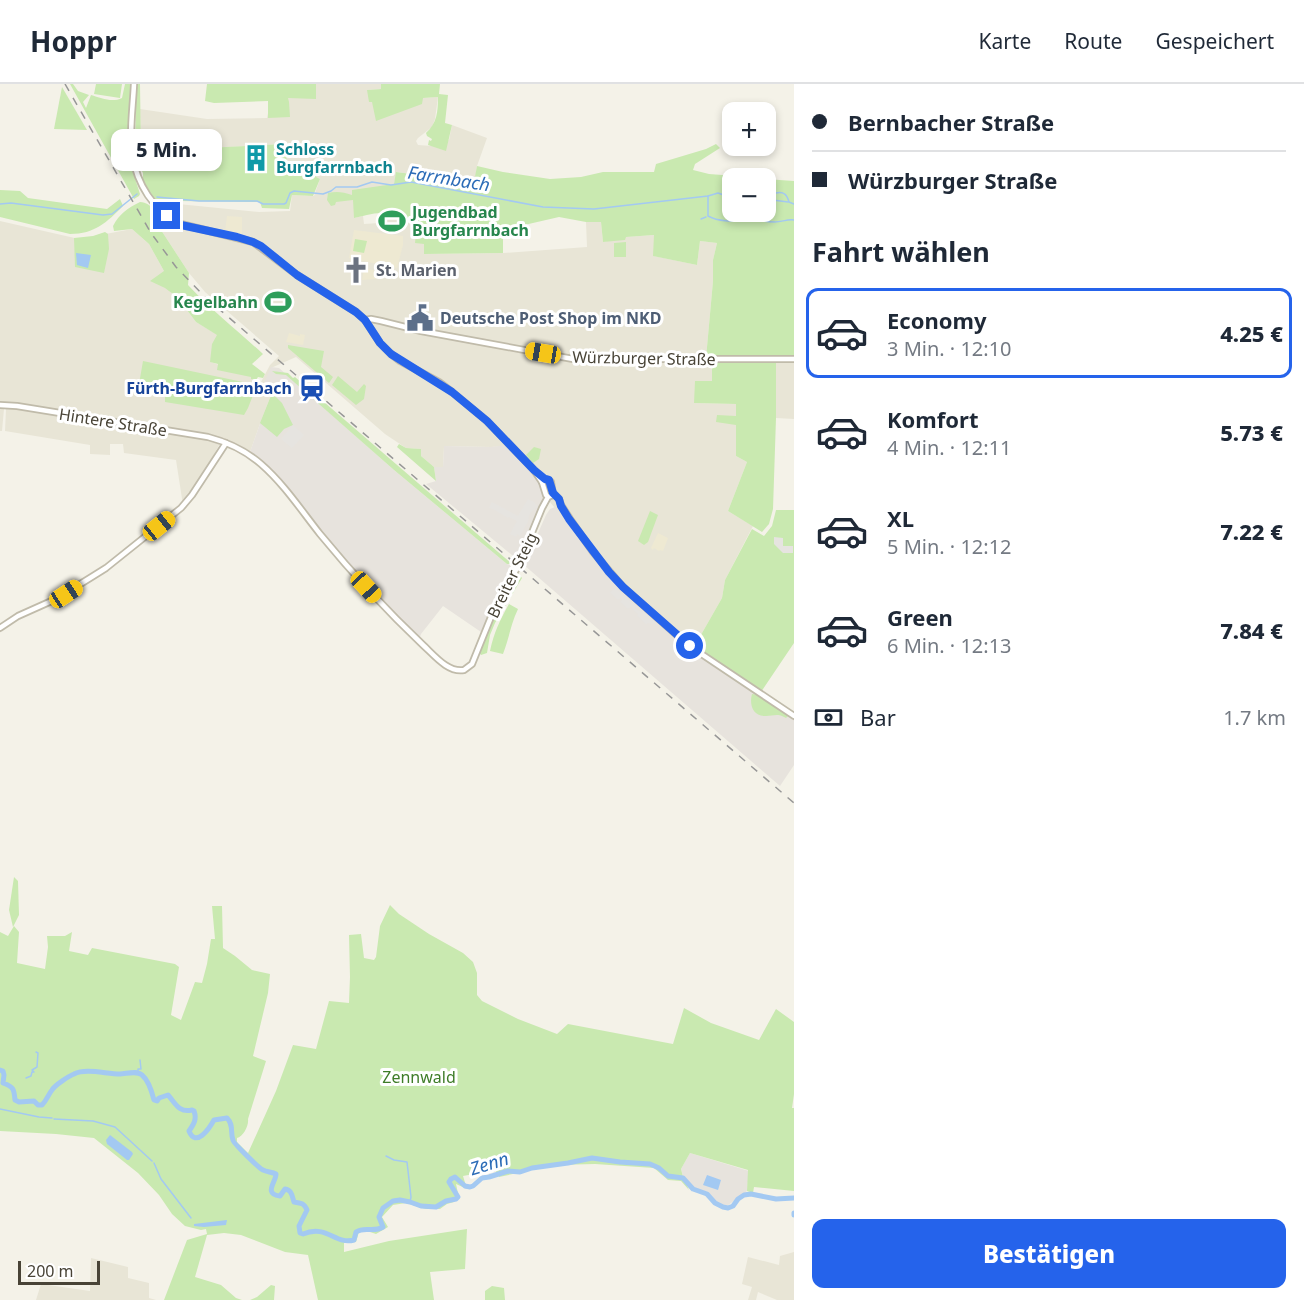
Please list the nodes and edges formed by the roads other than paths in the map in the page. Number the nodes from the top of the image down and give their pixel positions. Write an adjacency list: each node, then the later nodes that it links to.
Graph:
1 (134, 84): 2 (street, Würzburger Straße)
2 (365, 320): 3 (street, Würzburger Straße); 6 (street)
3 (794, 359)
4 (0, 405): 5 (street, Hintere Straße)
5 (226, 443): 8 (street); 9 (street, Hintere Straße)
6 (544, 481): 7 (street); 7 (street)
7 (550, 495): 9 (street, Breiter Steig, bridge); 10 (street)
8 (0, 628)
9 (476, 654)
10 (794, 716)

